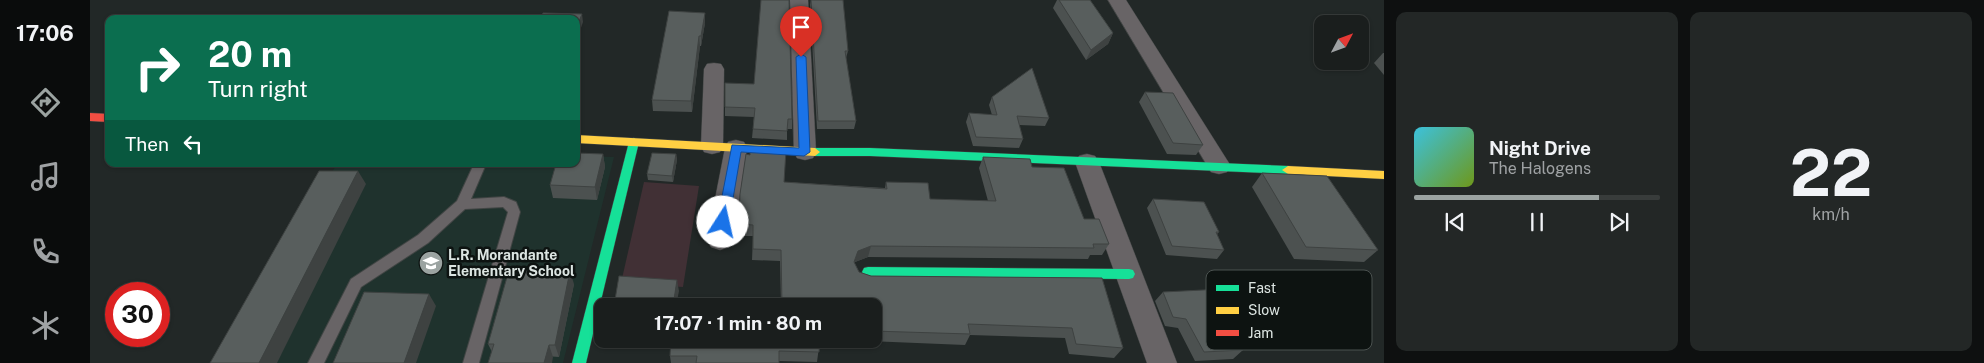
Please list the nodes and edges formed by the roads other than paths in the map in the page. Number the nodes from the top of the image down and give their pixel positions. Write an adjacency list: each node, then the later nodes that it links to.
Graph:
1 (799, 0): 10 (street)
2 (1117, 0): 12 (street)
3 (714, 69): 8 (street)
4 (90, 117): 5 (street)
5 (105, 118)
6 (580, 139): 7 (street)
7 (634, 142): 8 (street); 21 (street)
8 (712, 146): 9 (street)
9 (736, 148): 10 (street); 16 (street)
10 (804, 152): 11 (street)
11 (1087, 162): 12 (street); 18 (street)
12 (1219, 166): 14 (street)
13 (479, 167): 15 (lane)
14 (1384, 175)
15 (462, 204): 19 (lane); 20 (lane)
16 (720, 240)
17 (868, 272): 18 (street)
18 (1129, 274): 22 (street)
19 (316, 363)
20 (471, 363)
21 (580, 363)
22 (1162, 363)

